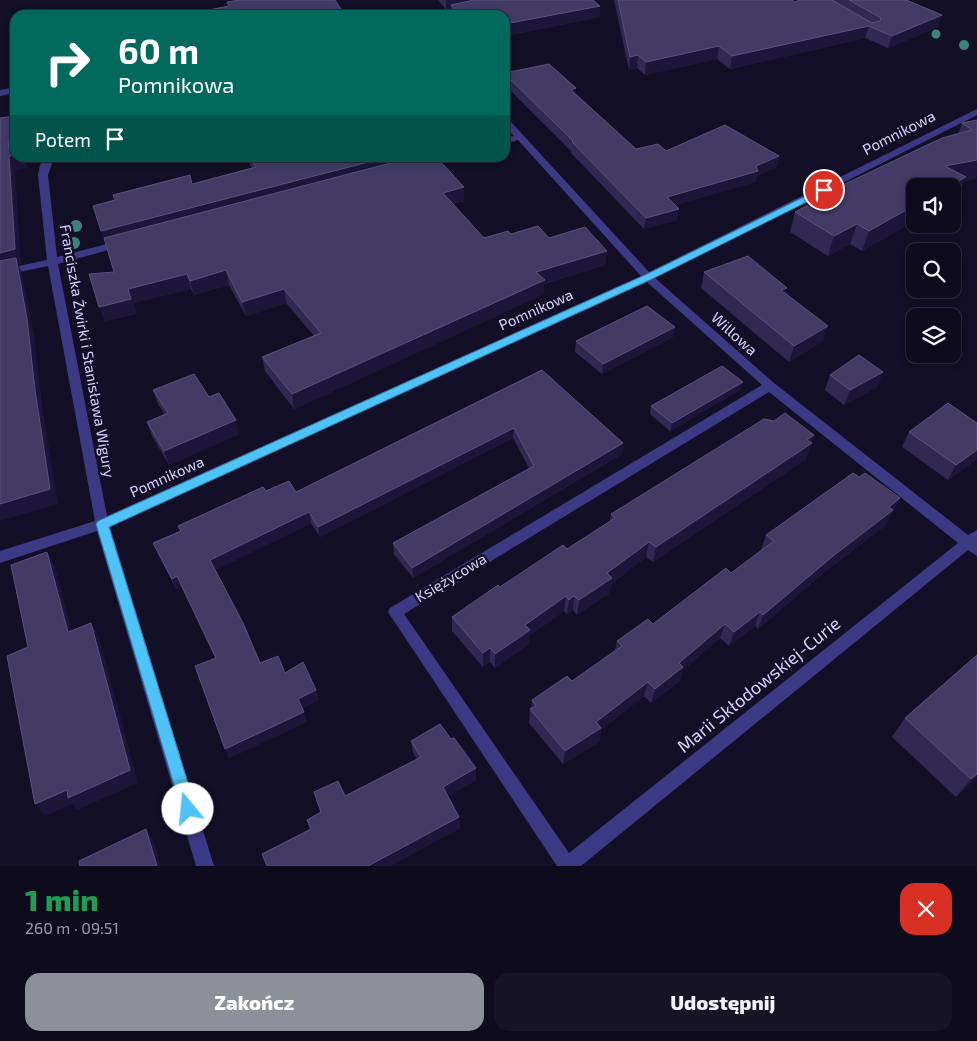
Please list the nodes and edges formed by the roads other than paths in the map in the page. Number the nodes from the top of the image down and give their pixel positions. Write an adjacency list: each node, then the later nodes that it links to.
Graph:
1 (479, 7): 2 (street)
2 (462, 10)
3 (977, 112): 13 (street, Pomnikowa)
4 (510, 126): 5 (street, Willowa)
5 (520, 137): 6 (street); 13 (street, Willowa)
6 (510, 140)
7 (47, 162): 11 (street, Franciszka Żwirki i Stanisława Wigury)
8 (427, 162): 9 (street)
9 (415, 165)
10 (128, 242): 11 (street)
11 (52, 262): 12 (street); 15 (street, Franciszka Żwirki i Stanisława Wigury)
12 (0, 273)
13 (648, 277): 14 (street, Willowa); 15 (street, Pomnikowa)
14 (770, 386): 16 (street, Willowa); 19 (street, Księżycowa)
15 (102, 524): 17 (street, Pomnikowa); 18 (street, Franciszka Żwirki i Stanisława Wigury)
16 (974, 542): 19 (street, Marii Skłodowskiej-Curie)
17 (0, 557)
18 (206, 866)
19 (567, 866)

